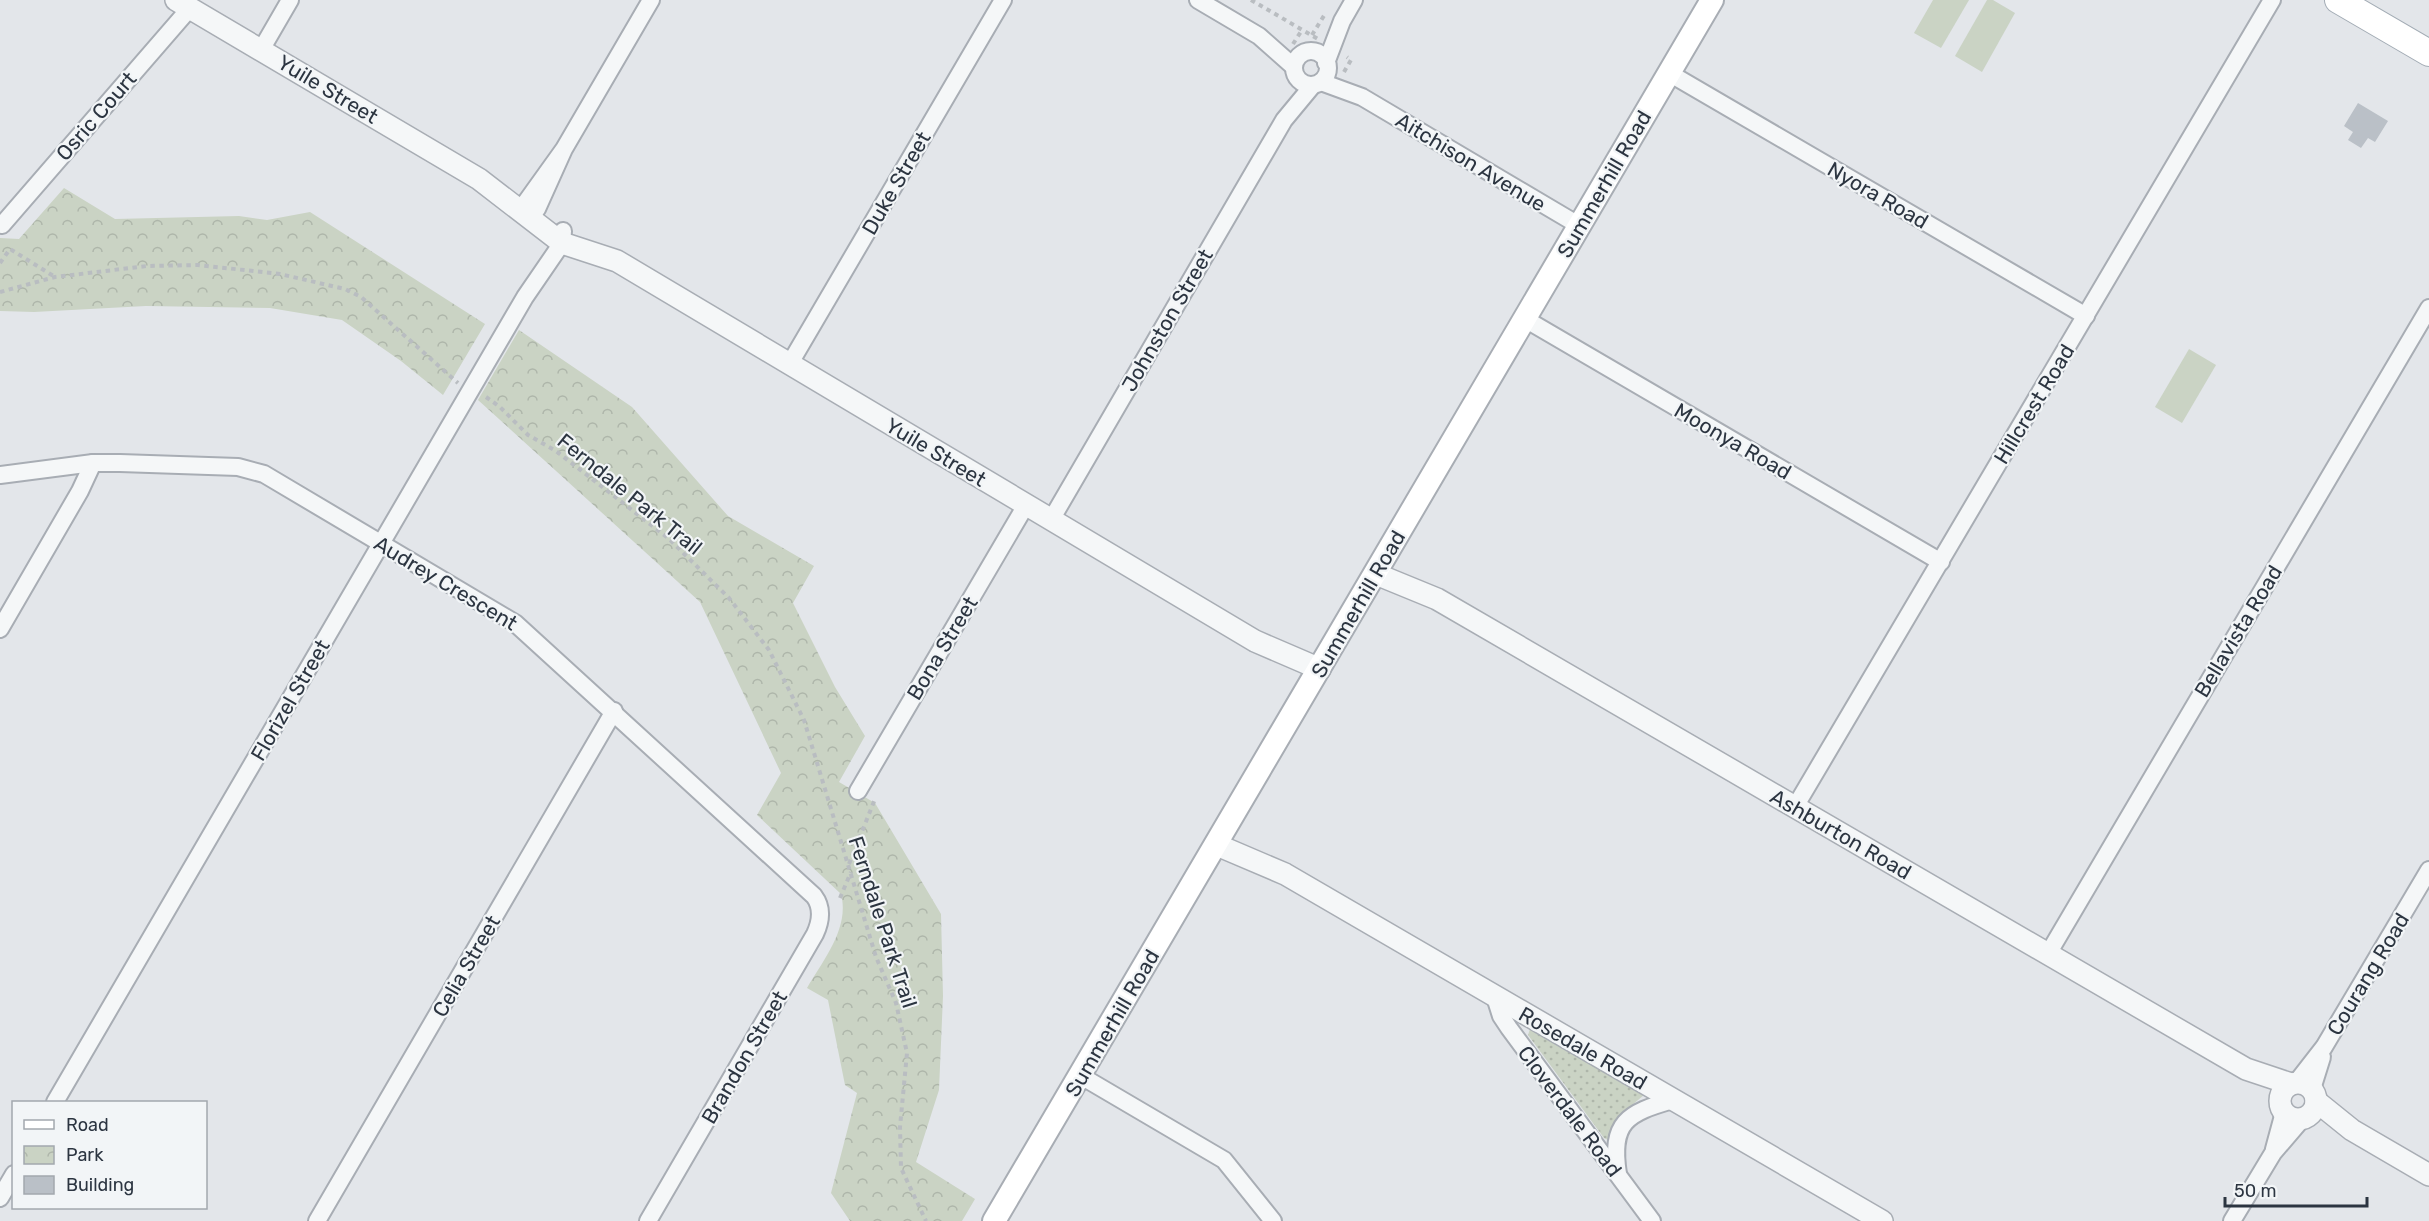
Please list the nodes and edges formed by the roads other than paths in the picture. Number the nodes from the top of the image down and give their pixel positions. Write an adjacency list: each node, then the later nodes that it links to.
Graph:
1 (290, 0): 10 (street)
2 (651, 0): 14 (street)
3 (1003, 0): 21 (street, Duke Street)
4 (1198, 0): 12 (street, Aitchison Avenue)
5 (1354, 0): 12 (street, Johnston Street)
6 (1713, 0): 13 (main road, Summerhill Road)
7 (2272, 0): 19 (street, Hillcrest Road)
8 (2338, 0): 11 (main road)
9 (183, 4): 10 (street, Yuile Street); 15 (street, Osric Court)
10 (261, 50): 14 (street, Yuile Street)
11 (2429, 53)
12 (1312, 69): 16 (street, Aitchison Avenue); 25 (street, Johnston Street)
13 (1669, 74): 16 (main road, Summerhill Road); 19 (street, Nyora Road)
14 (530, 208): 17 (street, Yuile Street)
15 (2, 225)
16 (1580, 226): 20 (main road, Summerhill Road)
17 (559, 237): 21 (street, Yuile Street); 26 (street, Florizel Street)
18 (2429, 308): 37 (street, Bellavista Road)
19 (2086, 316): 27 (street, Hillcrest Road)
20 (1525, 319): 27 (street, Moonya Road); 28 (main road, Summerhill Road)
21 (789, 365): 24 (street, Yuile Street)
22 (93, 463): 23 (street, Audrey Crescent); 26 (street, Audrey Crescent); 29 (street)
23 (0, 475)
24 (1026, 505): 25 (street, Yuile Street); 32 (street, Bona Street)
25 (1051, 520): 30 (street, Yuile Street)
26 (381, 543): 31 (street, Audrey Crescent); 41 (street, Florizel Street)
27 (1941, 562): 33 (street, Hillcrest Road)
28 (1381, 566): 30 (main road, Summerhill Road); 33 (street, Ashburton Road)
29 (0, 629)
30 (1315, 677): 34 (main road, Summerhill Road)
31 (614, 711): 36 (street, Audrey Crescent); 48 (street, Celia Street)
32 (858, 791)
33 (1796, 807): 37 (street, Ashburton Road)
34 (1221, 837): 38 (street, Rosedale Road); 39 (main road, Summerhill Road)
35 (2429, 870): 42 (street, Courang Road)
36 (810, 891): 49 (street, Brandon Street)
37 (2048, 954): 42 (street, Ashburton Road)
38 (1495, 997): 40 (street, Rosedale Road); 43 (street, Cloverdale Road)
39 (1081, 1076): 47 (main road, Summerhill Road); 50 (street)
40 (1673, 1100): 43 (street); 52 (street, Rosedale Road)
41 (56, 1101)
42 (2299, 1101): 44 (street, Ashburton Road); 53 (street, Courang Road)
43 (1618, 1175): 51 (street, Cloverdale Road)
44 (2429, 1175)
45 (12, 1177): 46 (street)
46 (0, 1198)
47 (999, 1216)
48 (317, 1221)
49 (648, 1221)
50 (1273, 1221)
51 (1652, 1221)
52 (1882, 1221)
53 (2232, 1221)

